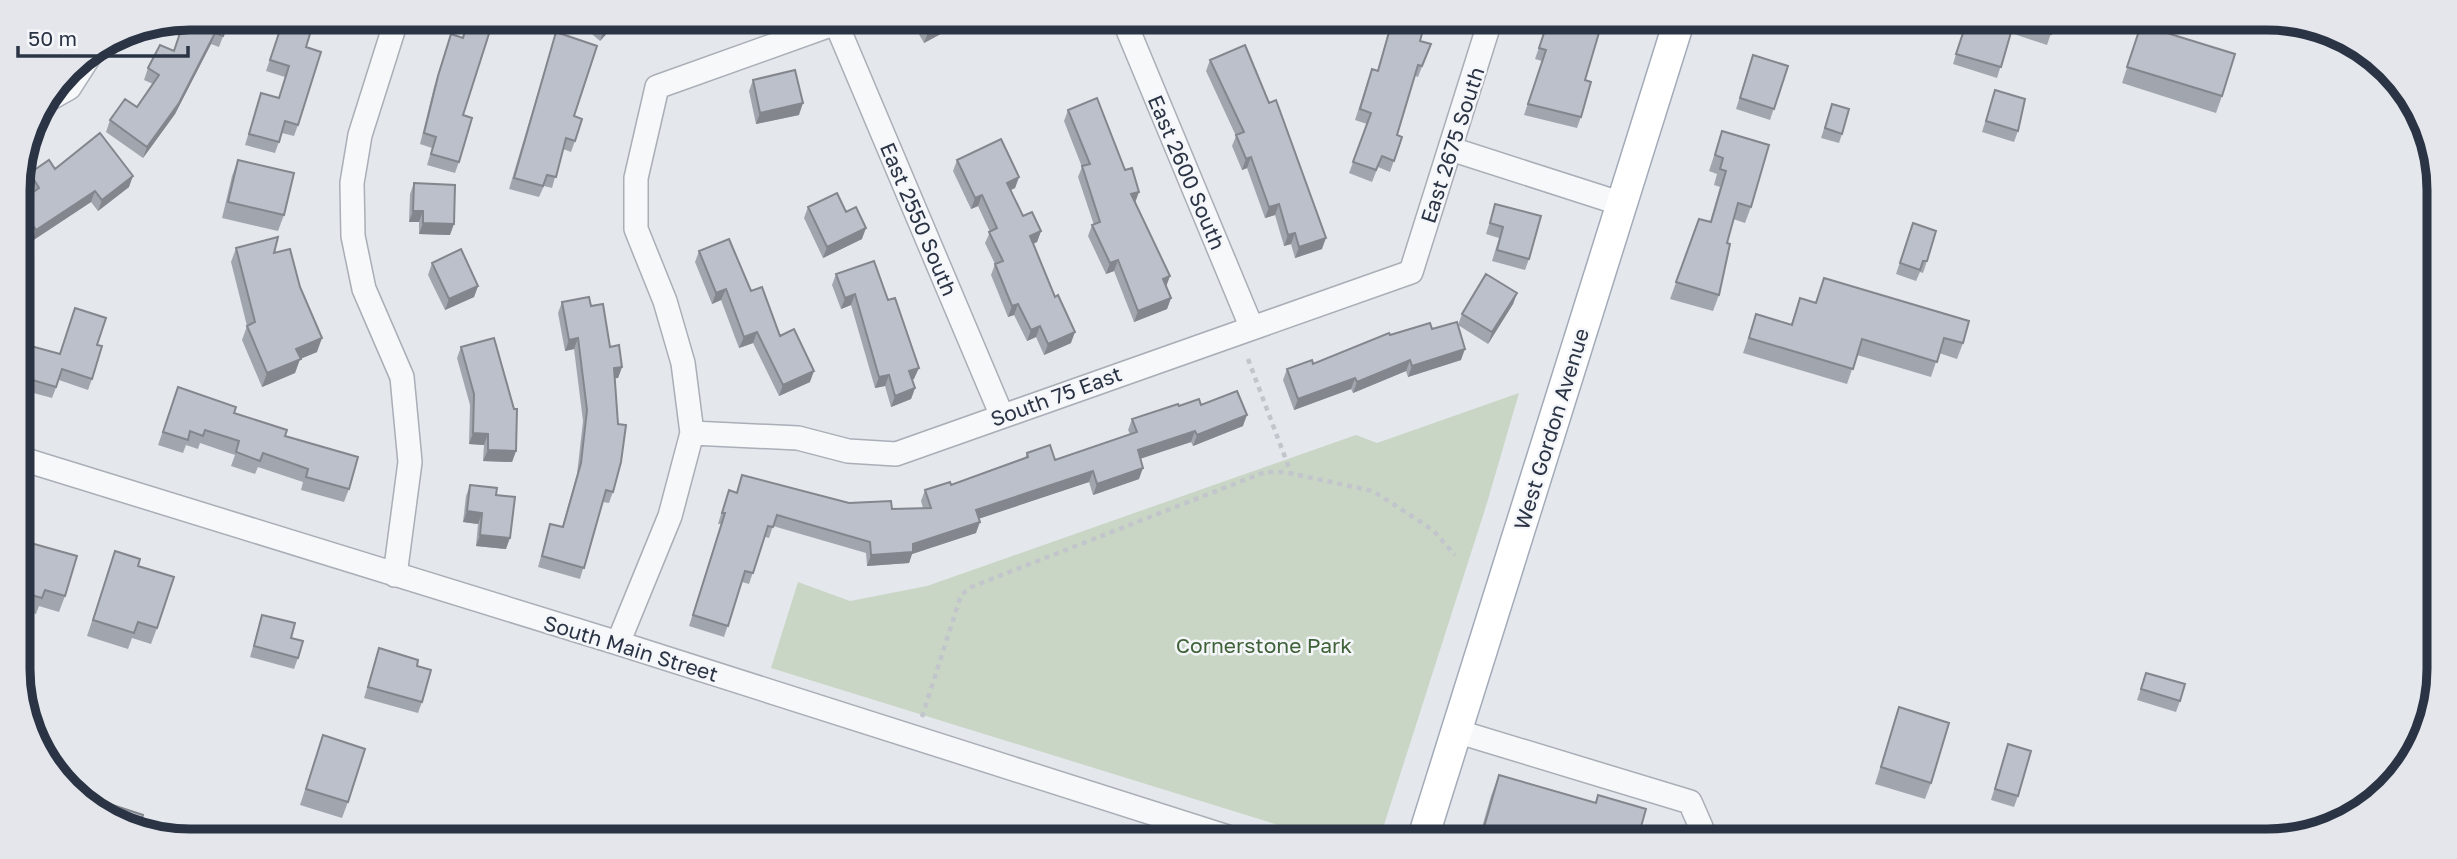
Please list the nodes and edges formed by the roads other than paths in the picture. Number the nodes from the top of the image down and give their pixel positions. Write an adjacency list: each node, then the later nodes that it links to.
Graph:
1 (393, 30): 14 (street)
2 (816, 30): 12 (street, East 2550 South)
3 (839, 30): 11 (street, East 2550 South)
4 (1128, 30): 10 (street, East 2600 South)
5 (1487, 30): 7 (street, East 2675 South)
6 (1676, 30): 8 (main road, West Gordon Avenue)
7 (1451, 149): 8 (street); 9 (street, East 2675 South)
8 (1622, 204): 16 (main road, West Gordon Avenue)
9 (1411, 272): 10 (street, South 75 East)
10 (1251, 326): 11 (street, South 75 East)
11 (1002, 416): 12 (street, South 75 East)
12 (692, 433): 15 (street)
13 (30, 461): 14 (street, South Main Street)
14 (395, 575): 15 (street, South Main Street)
15 (618, 643): 17 (street, South Main Street)
16 (1456, 731): 18 (main road, West Gordon Avenue); 19 (street)
17 (1202, 829)
18 (1426, 829)
19 (1699, 829)

